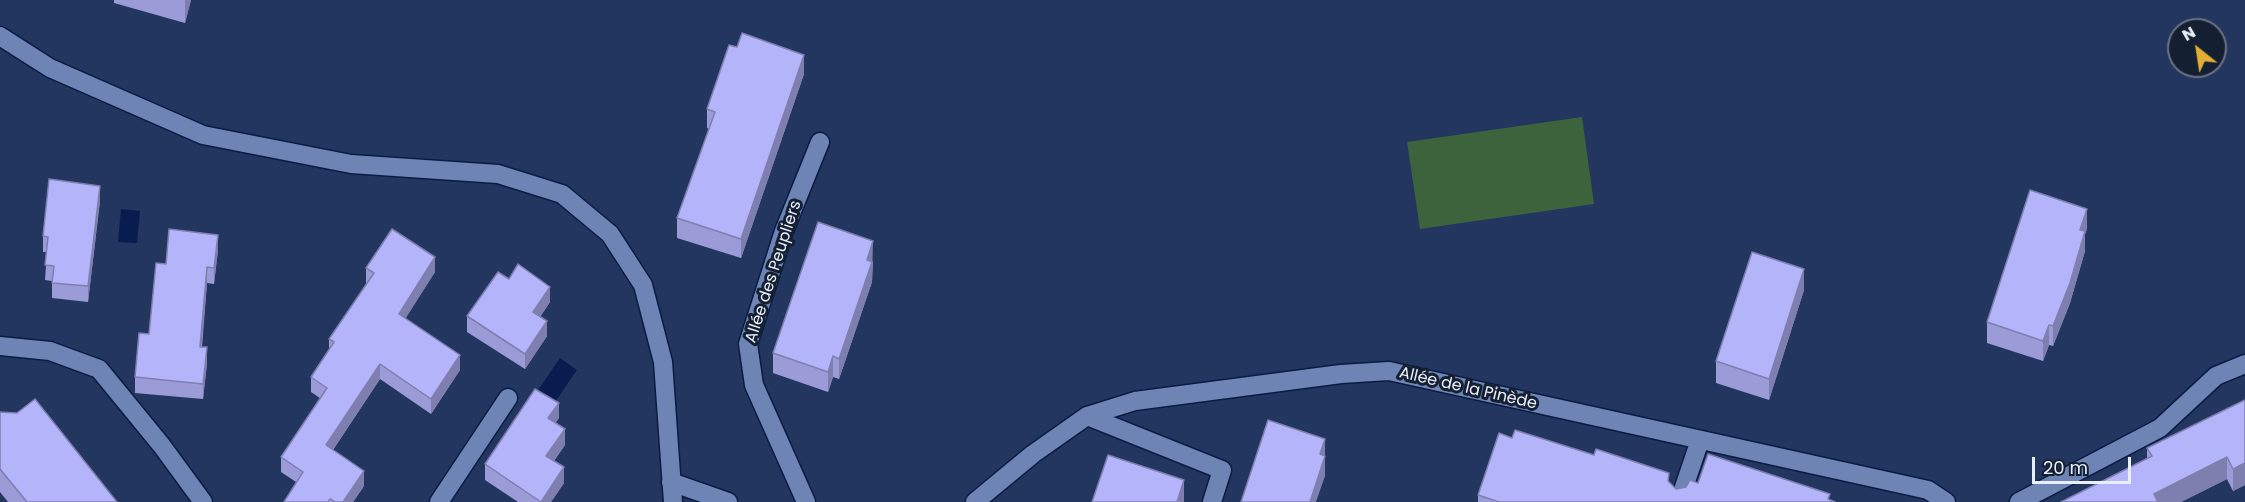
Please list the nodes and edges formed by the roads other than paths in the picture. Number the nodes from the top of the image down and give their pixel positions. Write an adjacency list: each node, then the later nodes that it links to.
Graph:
1 (0, 36): 8 (street)
2 (820, 142): 13 (street, Allée des Peupliers)
3 (0, 346): 9 (street)
4 (2245, 364): 18 (street)
5 (508, 398): 10 (street)
6 (1087, 416): 7 (street, Allée de la Pinède); 14 (street, Allée de la Pinède); 15 (street)
7 (1700, 440): 16 (street); 17 (street, Allée de la Pinède)
8 (671, 482): 11 (street); 12 (street)
9 (203, 502)
10 (439, 502)
11 (673, 502)
12 (728, 502)
13 (806, 502)
14 (975, 502)
15 (1212, 502)
16 (1679, 502)
17 (1946, 502)
18 (2019, 502)

